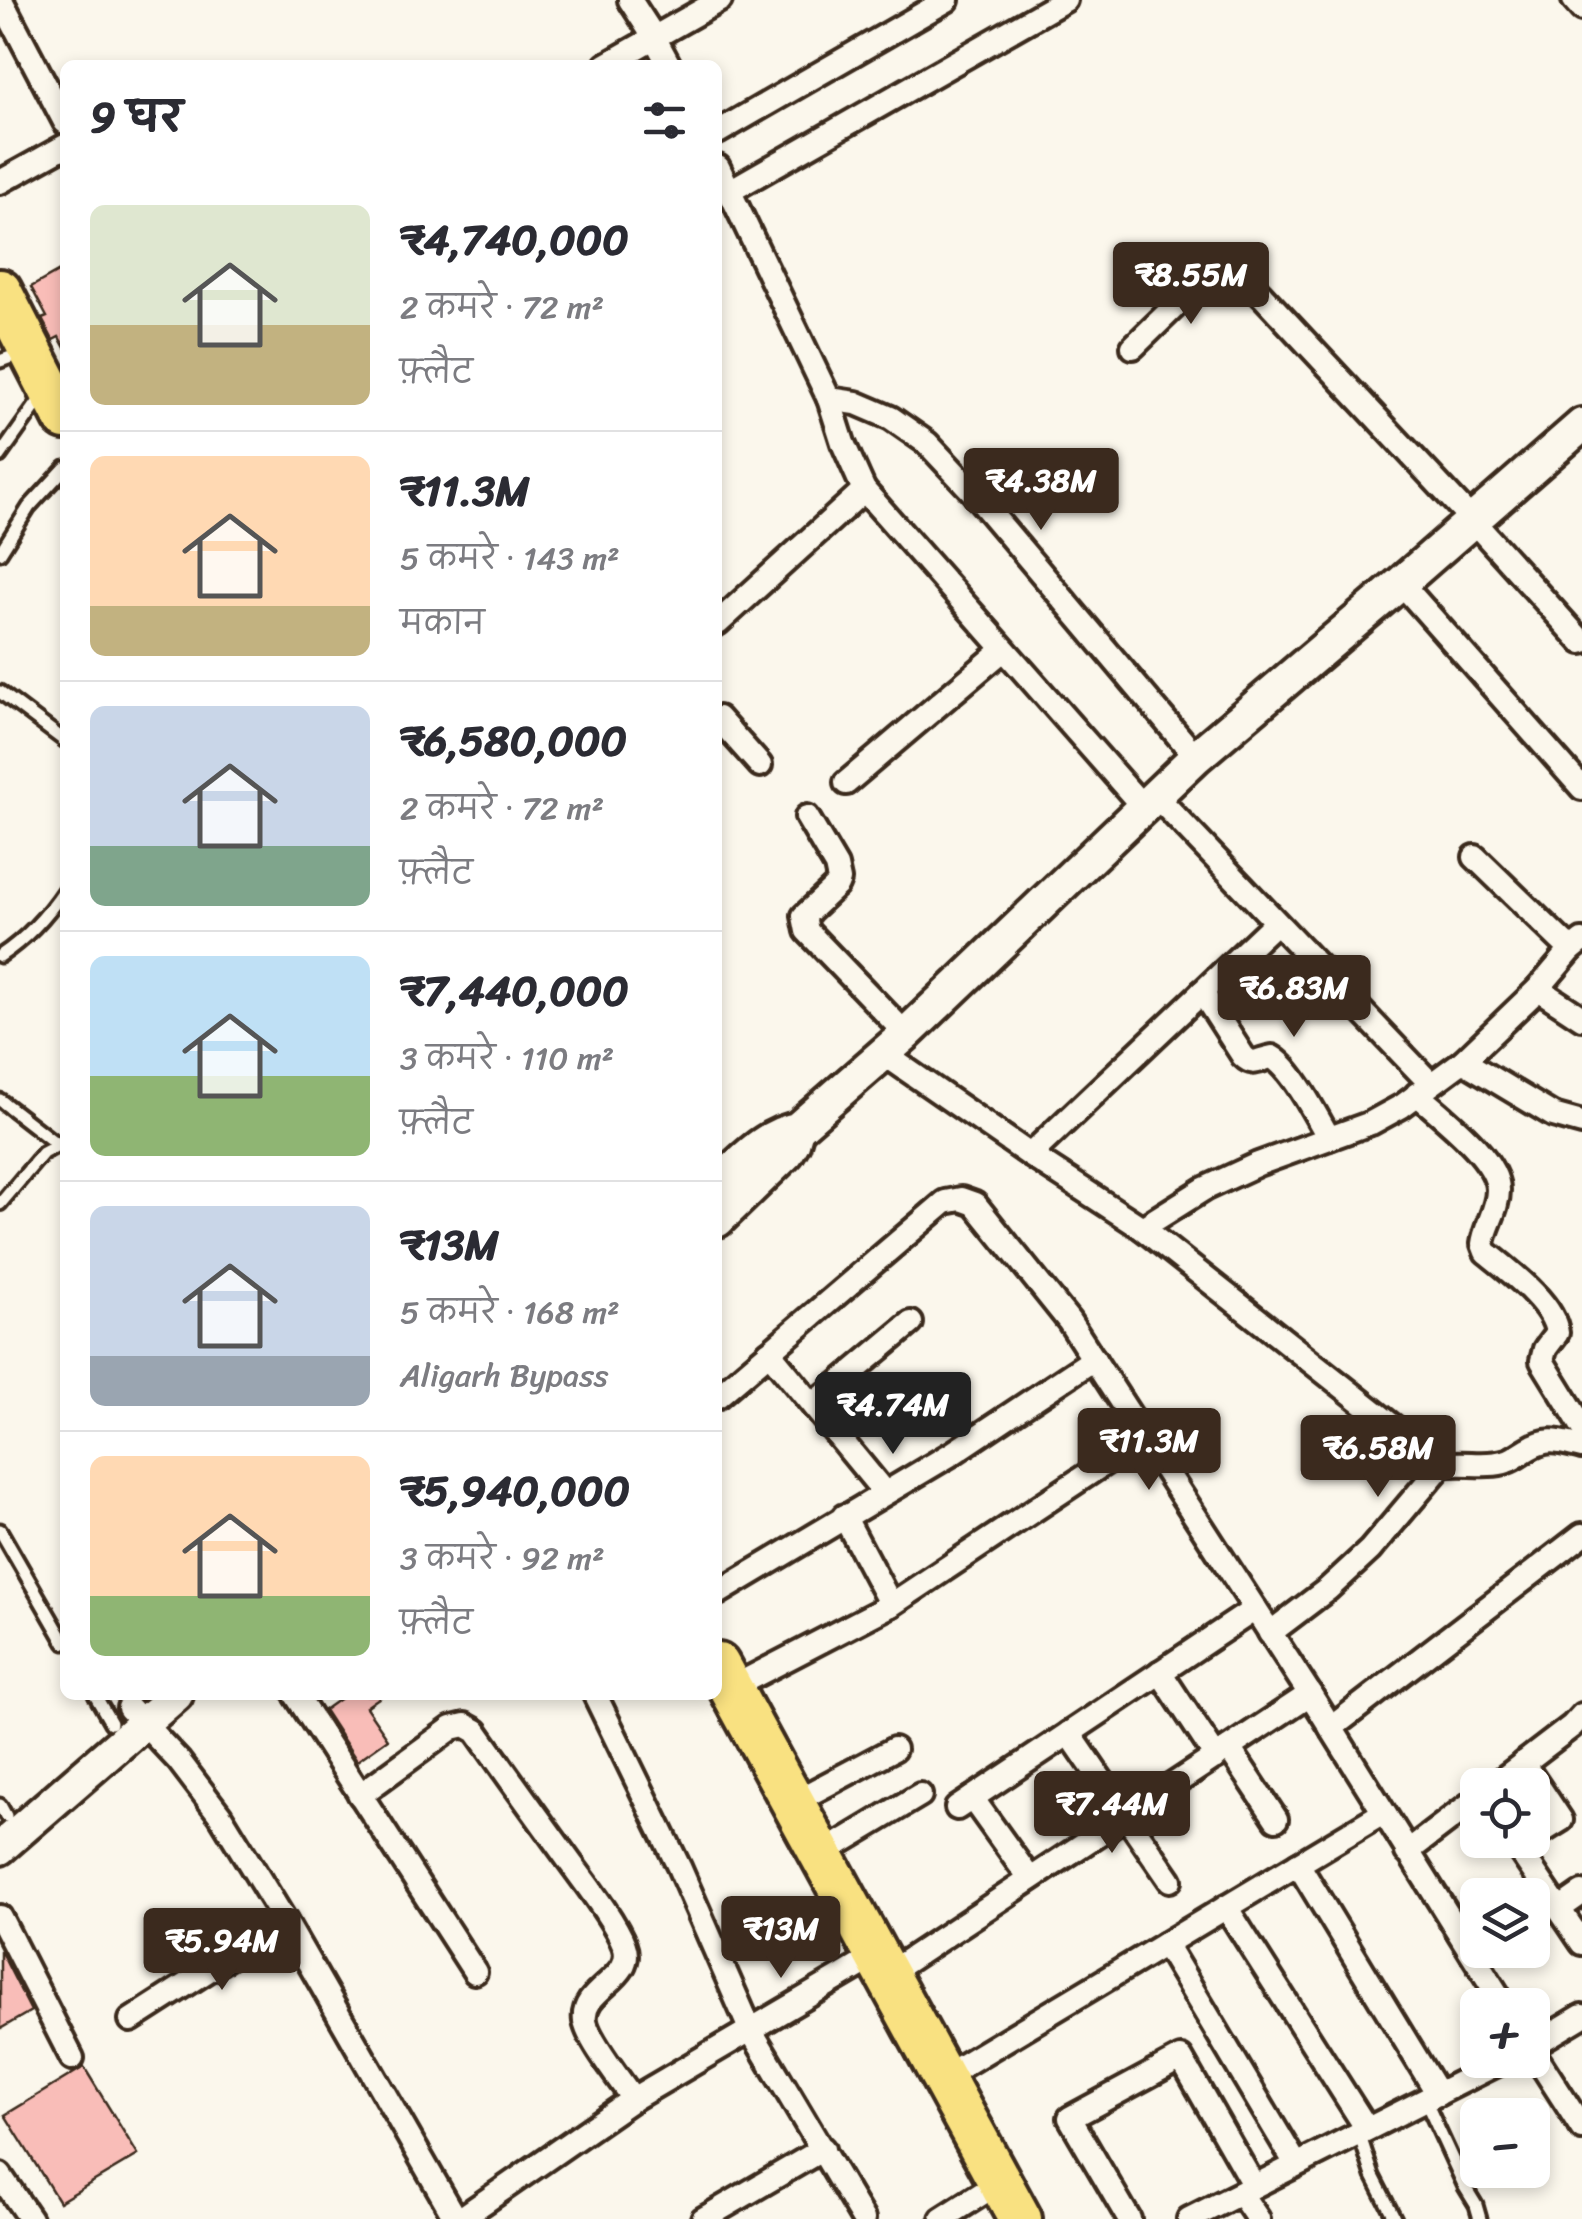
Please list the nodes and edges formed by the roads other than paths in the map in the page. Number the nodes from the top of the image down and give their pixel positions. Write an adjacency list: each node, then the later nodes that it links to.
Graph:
1 (2, 0): 11 (street)
2 (630, 0): 8 (street)
3 (720, 0): 8 (street)
4 (947, 0): 12 (street)
5 (1066, 0): 16 (street)
6 (1574, 0): 7 (street)
7 (1582, 9)
8 (654, 37): 9 (street); 10 (street)
9 (615, 60)
10 (666, 60)
11 (60, 112)
12 (722, 130)
13 (60, 149): 15 (street)
14 (722, 176): 16 (street)
15 (0, 182)
16 (728, 192): 20 (street)
17 (0, 291): 19 (highway)
18 (1133, 348): 25 (street)
19 (42, 379): 22 (lane)
20 (829, 399): 24 (street); 34 (street)
21 (1576, 441): 25 (main road)
22 (0, 456)
23 (60, 473): 26 (lane)
24 (864, 490): 28 (street); 30 (street)
25 (1473, 521): 27 (main road); 29 (street)
26 (0, 552)
27 (1401, 584): 34 (main road); 37 (street)
28 (722, 619)
29 (1582, 642)
30 (1004, 650): 36 (street); 38 (street)
31 (0, 692): 33 (lane)
32 (722, 722): 35 (street)
33 (60, 738)
34 (1196, 757): 38 (main road)
35 (760, 765)
36 (846, 783)
37 (1582, 788)
38 (1150, 802): 44 (street); 50 (main road)
39 (808, 817): 50 (street)
40 (1474, 857): 45 (street)
41 (60, 896): 42 (lane)
42 (52, 908): 43 (lane); 46 (lane)
43 (60, 915)
44 (1276, 922): 48 (street); 52 (street)
45 (1576, 946): 47 (street)
46 (0, 956)
47 (1538, 989): 49 (street); 51 (street)
48 (1202, 992): 56 (street); 59 (street)
49 (1582, 1018)
50 (895, 1044): 55 (main road); 59 (street)
51 (1463, 1062): 52 (street); 54 (street)
52 (1424, 1089): 56 (street); 69 (street)
53 (0, 1100): 57 (lane)
54 (1582, 1123)
55 (796, 1129): 60 (main road); 62 (main road)
56 (1330, 1138): 63 (street)
57 (60, 1142)
58 (60, 1144): 61 (lane)
59 (1030, 1155): 63 (street)
60 (722, 1179)
61 (0, 1204)
62 (722, 1216)
63 (1142, 1228): 72 (street)
64 (911, 1323): 68 (street)
65 (769, 1352): 66 (street); 67 (street); 68 (street)
66 (1094, 1360): 70 (street); 73 (street)
67 (722, 1393)
68 (812, 1405): 73 (street)
69 (1582, 1426)
70 (1144, 1437): 78 (street); 79 (street)
71 (1582, 1447): 72 (street)
72 (1442, 1465): 80 (street)
73 (884, 1492): 74 (street)
74 (844, 1516): 77 (street); 78 (street)
75 (0, 1530): 81 (lane)
76 (1582, 1536): 89 (street)
77 (722, 1591)
78 (891, 1606): 83 (street)
79 (1255, 1609): 80 (street); 82 (street)
80 (1270, 1633): 84 (street)
81 (60, 1634)
82 (1160, 1672): 91 (street); 93 (street)
83 (723, 1677): 100 (highway)
84 (1310, 1694): 89 (street); 93 (street)
85 (157, 1700): 88 (main road)
86 (299, 1700): 97 (street)
87 (597, 1700): 125 (street)
88 (124, 1709): 105 (main road); 117 (street)
89 (1331, 1728): 102 (street)
90 (1578, 1728): 94 (street)
91 (1068, 1733): 103 (street); 111 (street)
92 (894, 1749): 100 (street)
93 (1223, 1752): 103 (street); 104 (street)
94 (1523, 1763): 95 (street); 96 (street)
95 (1517, 1768)
96 (1526, 1768)
97 (360, 1795): 121 (street); 132 (street)
98 (920, 1795): 108 (street)
99 (1550, 1802): 106 (street)
100 (792, 1803): 108 (highway)
101 (1460, 1812): 107 (street)
102 (1383, 1813): 107 (street); 110 (street)
103 (1126, 1816): 111 (street); 112 (street)
104 (1276, 1819)
105 (2, 1823)
106 (1550, 1827)
107 (1407, 1852): 122 (street)
108 (820, 1855): 120 (highway)
109 (1525, 1858): 115 (street)
110 (1298, 1864): 114 (street); 131 (street)
111 (1030, 1879): 120 (street)
112 (1170, 1880)
113 (1582, 1893): 115 (street)
114 (1226, 1907): 119 (street); 134 (street)
115 (1559, 1909): 118 (street)
116 (0, 1917): 127 (street)
117 (285, 1921): 124 (street); 141 (street)
118 (1582, 1943)
119 (1165, 1944): 129 (street); 136 (street)
120 (864, 1969): 125 (street); 129 (highway)
121 (475, 1972)
122 (1493, 1988)
123 (1582, 2016): 126 (street)
124 (132, 2020)
125 (750, 2030): 132 (street); 135 (street)
126 (1550, 2036)
127 (72, 2058)
128 (1550, 2077): 133 (street)
129 (942, 2078): 139 (highway)
130 (1468, 2078): 131 (street)
131 (1432, 2096): 134 (street); 149 (lane)
132 (633, 2098): 141 (street)
133 (1582, 2128)
134 (1363, 2131): 136 (street); 148 (lane)
135 (823, 2150): 142 (street); 143 (street)
136 (1296, 2164): 138 (street)
137 (0, 2175): 140 (street)
138 (1248, 2190): 145 (street); 146 (street); 147 (street)
139 (992, 2199): 144 (street)
140 (30, 2219)
141 (458, 2219)
142 (703, 2219)
143 (863, 2219)
144 (942, 2219)
145 (1128, 2219)
146 (1190, 2219)
147 (1258, 2219)
148 (1395, 2219)
149 (1480, 2219)

